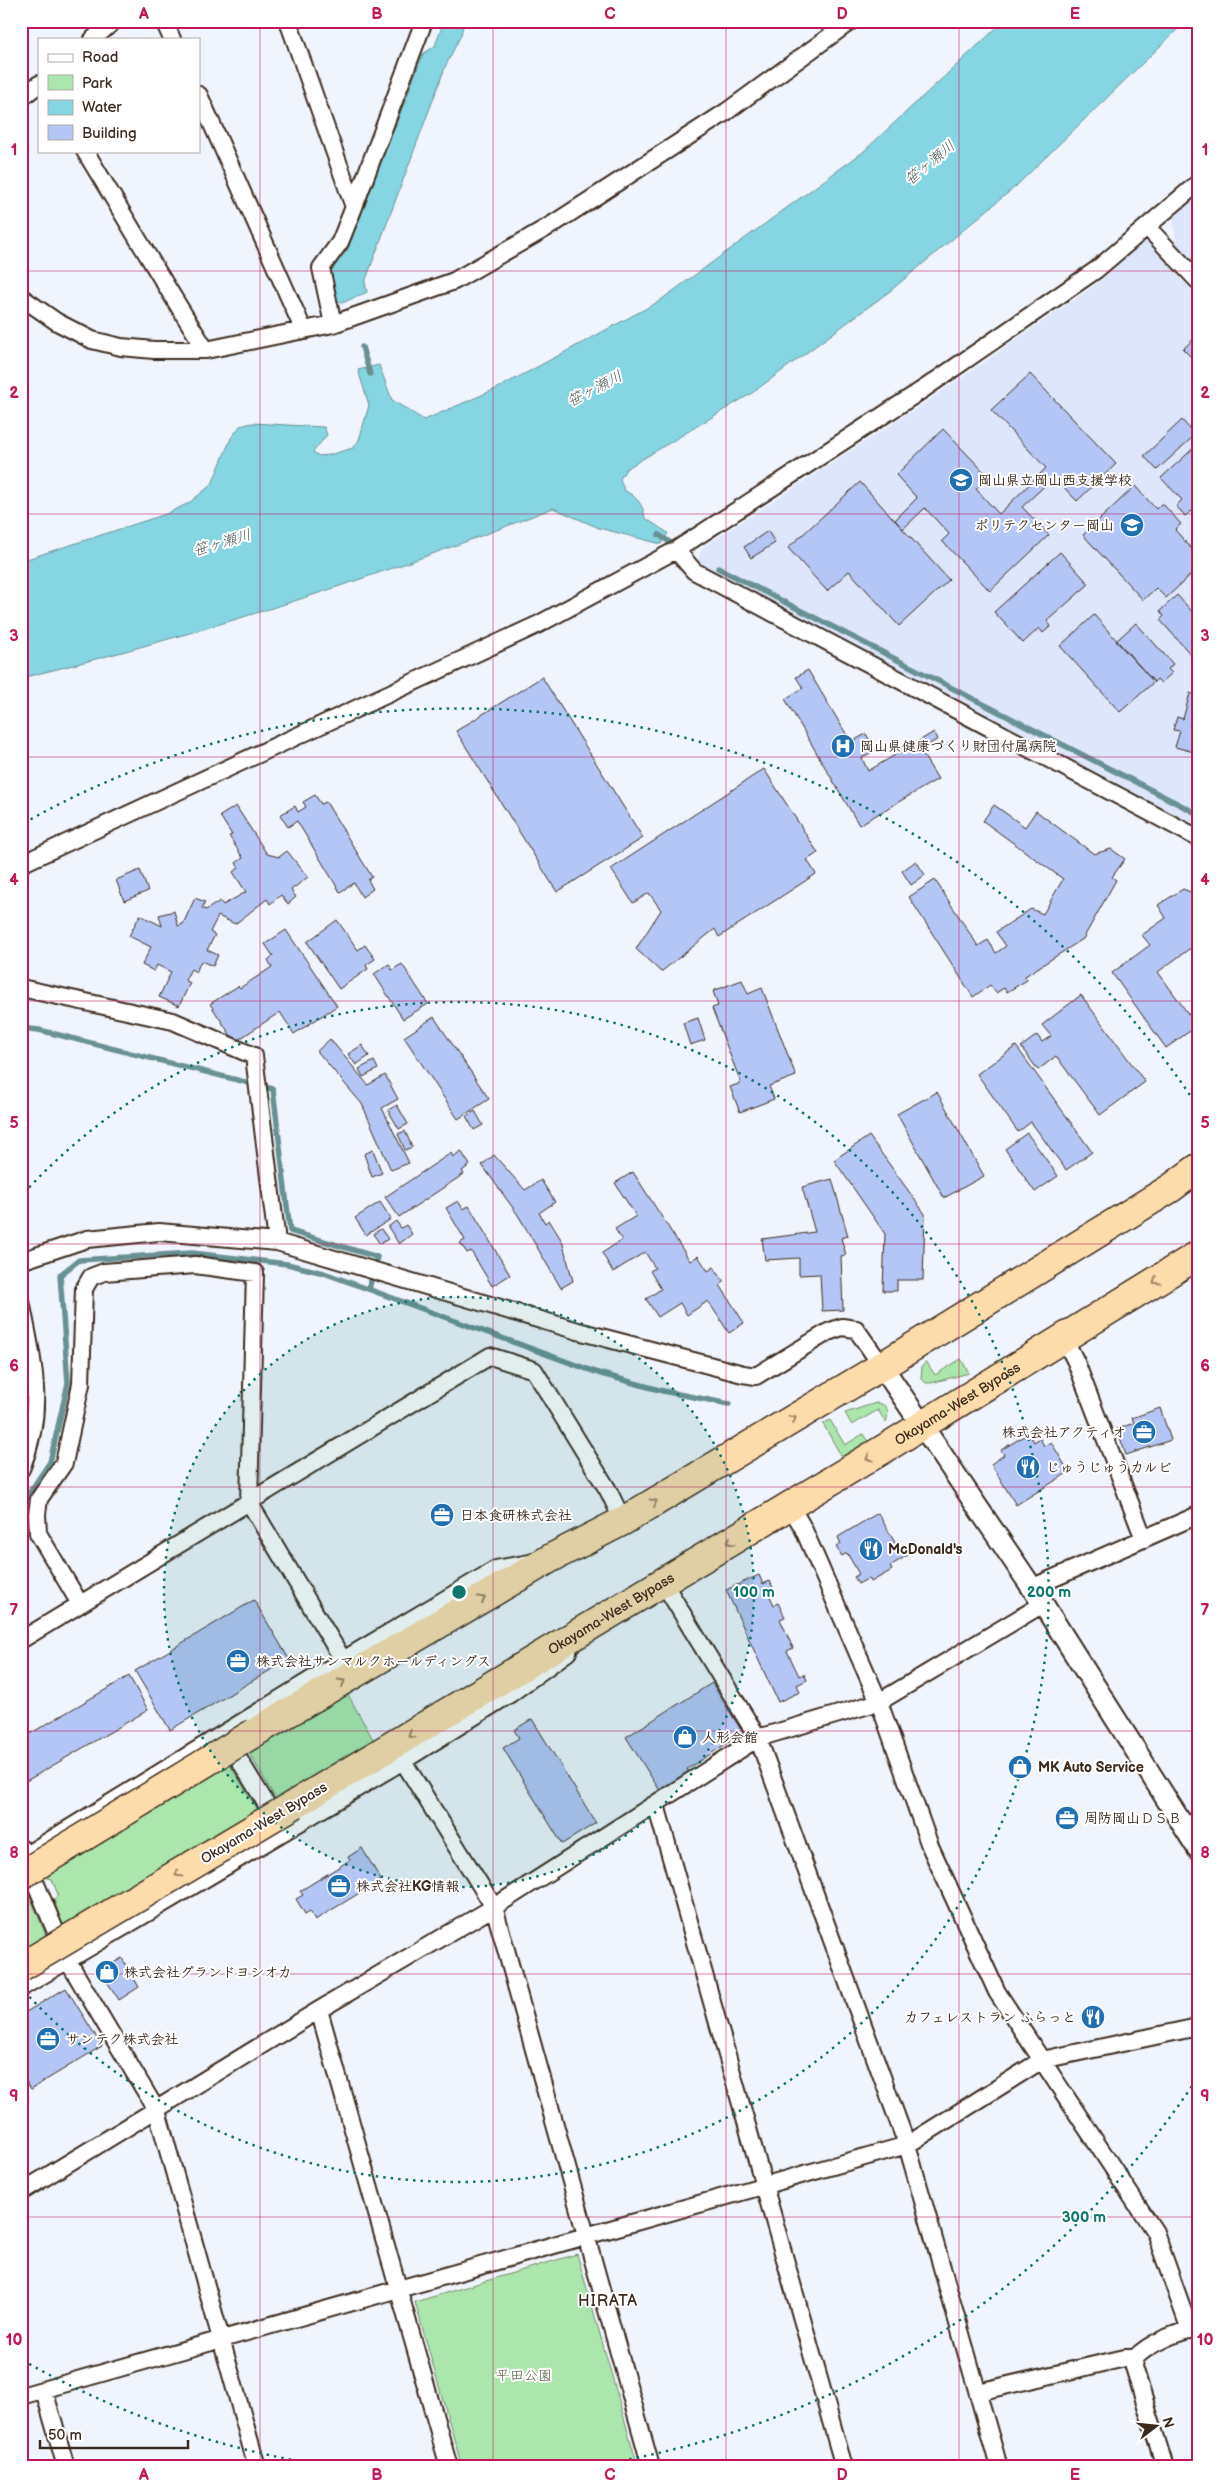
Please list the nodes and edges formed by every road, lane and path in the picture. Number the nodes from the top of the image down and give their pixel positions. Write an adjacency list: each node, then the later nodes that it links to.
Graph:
1 (114, 21): 6 (street)
2 (164, 21): 7 (street)
3 (288, 21): 13 (street)
4 (424, 21): 13 (street)
5 (851, 21): 17 (street)
6 (94, 38)
7 (172, 38)
8 (38, 85): 10 (street)
9 (200, 97): 18 (street)
10 (21, 98)
11 (86, 152): 19 (street)
12 (1198, 183): 14 (street)
13 (354, 207): 17 (street)
14 (1147, 226): 15 (street); 20 (street)
15 (1198, 281)
16 (21, 297): 19 (street)
17 (333, 324): 18 (street)
18 (304, 332): 19 (street)
19 (206, 350)
20 (676, 550): 21 (street); 22 (street)
21 (1198, 838)
22 (21, 864)
23 (21, 988): 25 (street)
24 (1198, 1168): 30 (highway)
25 (277, 1242): 27 (street); 30 (street)
26 (1198, 1256): 29 (highway, Okayama-West Bypass, one-way to 29)
27 (21, 1261)
28 (21, 1301): 32 (street)
29 (1064, 1338): 31 (highway, Okayama-West Bypass); 37 (street)
30 (882, 1366): 31 (street); 36 (highway, one-way to 30)
31 (922, 1425): 34 (highway, Okayama-West Bypass, one-way to 34); 40 (street)
32 (21, 1469)
33 (250, 1502): 36 (street); 41 (street); 41 (street); 44 (street)
34 (790, 1505): 39 (highway, Okayama-West Bypass, one-way to 39); 45 (street)
35 (1198, 1515): 37 (street)
36 (624, 1521): 38 (highway)
37 (1144, 1539): 40 (street)
38 (551, 1558): 44 (street); 53 (highway, one-way to 38, bridge)
39 (663, 1582): 42 (highway, Okayama-West Bypass); 47 (street)
40 (1037, 1596): 45 (street); 50 (street)
41 (80, 1604): 43 (street)
42 (603, 1620): 48 (street); 56 (highway, Okayama-West Bypass, one-way to 56, bridge)
43 (21, 1640)
44 (343, 1660): 46 (street)
45 (879, 1702): 47 (street); 60 (street)
46 (223, 1734): 51 (street); 53 (street)
47 (758, 1738): 49 (street); 62 (street)
48 (402, 1761): 51 (street); 54 (street)
49 (656, 1805): 54 (street); 63 (street)
50 (1191, 1823): 52 (street)
51 (284, 1832): 55 (street)
52 (1198, 1849)
53 (22, 1859): 55 (street)
54 (494, 1907): 58 (street); 65 (street)
55 (68, 1961): 57 (street); 61 (street)
56 (21, 1967)
57 (21, 1988)
58 (319, 2010): 61 (street); 66 (street)
59 (1198, 2027): 60 (street)
60 (1042, 2060): 62 (street); 67 (street)
61 (157, 2111): 64 (street); 68 (street)
62 (907, 2145): 63 (street); 71 (street)
63 (764, 2185): 65 (street); 77 (street)
64 (21, 2192)
65 (586, 2238): 66 (street); 76 (street)
66 (398, 2290): 68 (street); 75 (street)
67 (1194, 2329): 69 (street)
68 (220, 2340): 70 (street); 74 (street)
69 (1134, 2358): 71 (street); 79 (street)
70 (44, 2390): 72 (street); 73 (street)
71 (978, 2392): 78 (street)
72 (21, 2396)
73 (66, 2467)
74 (256, 2467)
75 (449, 2467)
76 (651, 2467)
77 (844, 2467)
78 (999, 2467)
79 (1165, 2467)

